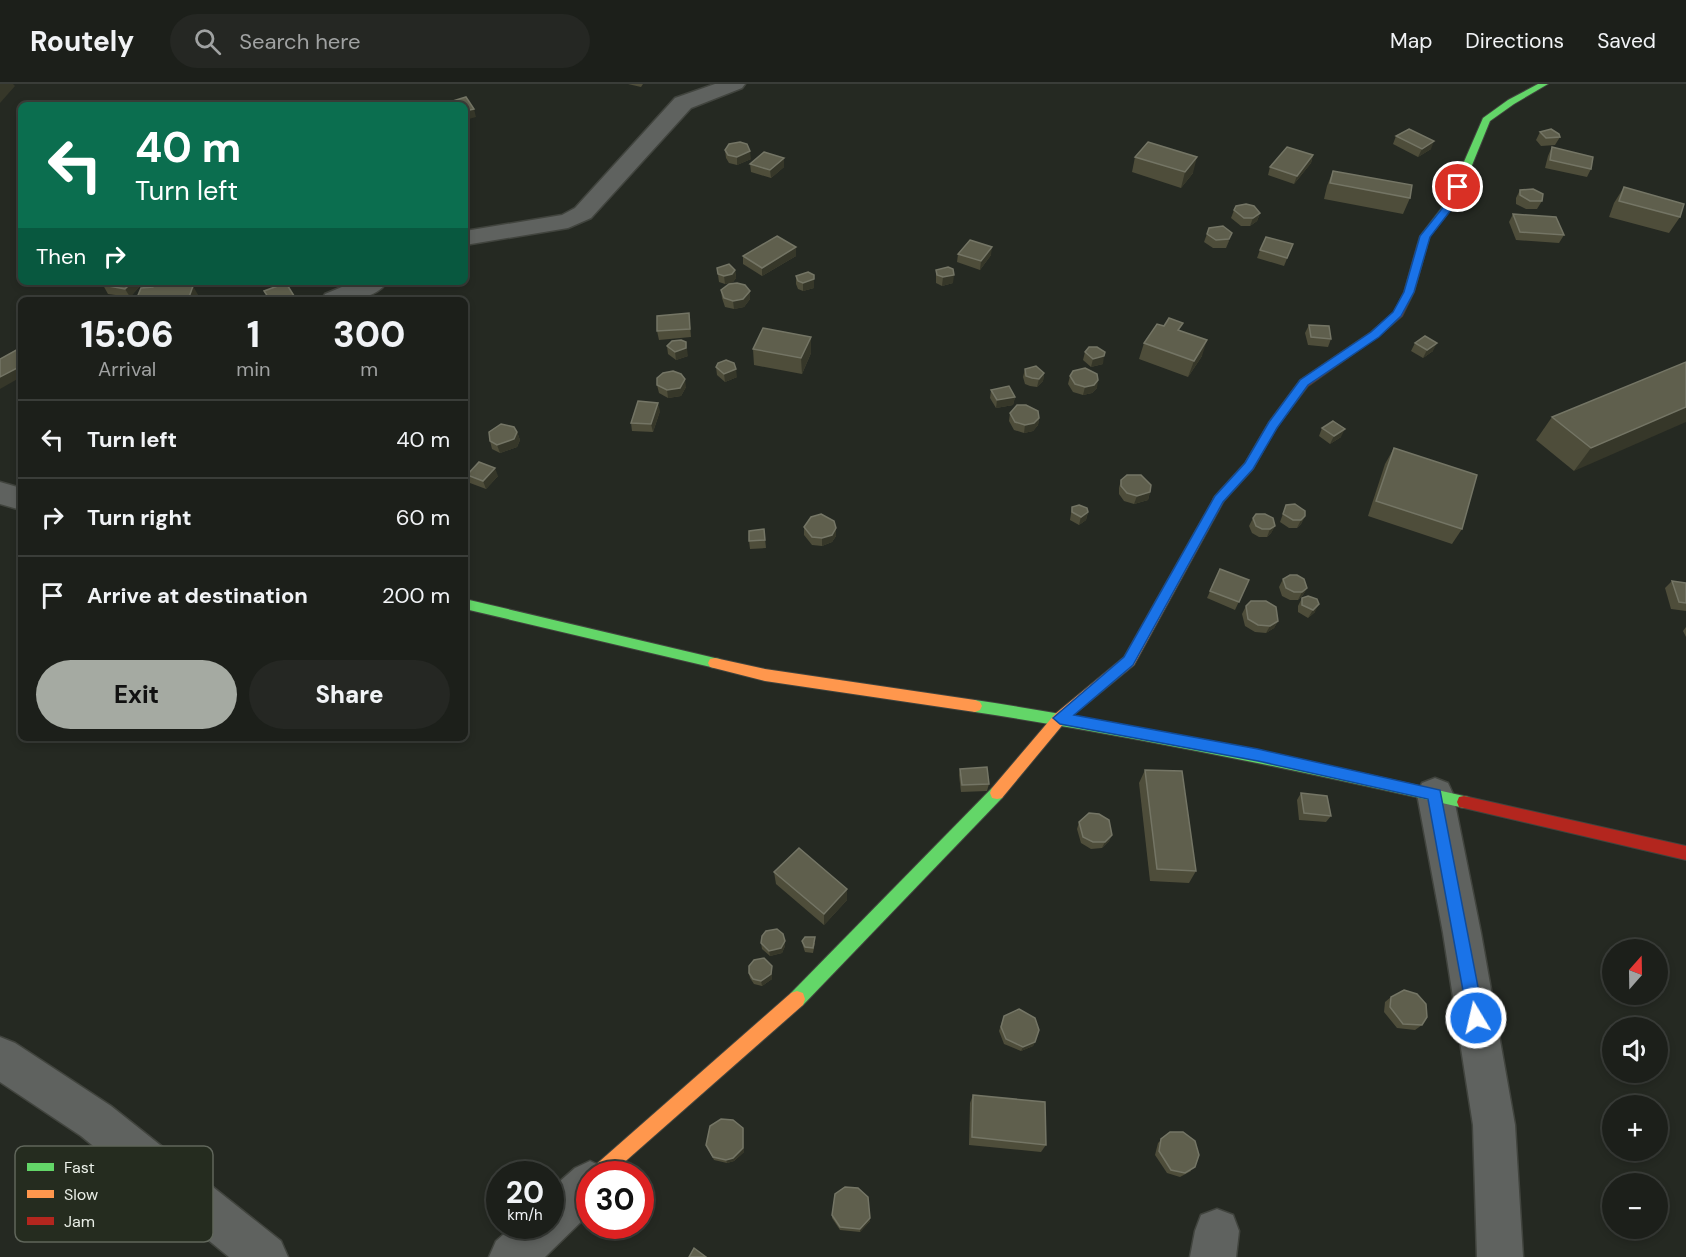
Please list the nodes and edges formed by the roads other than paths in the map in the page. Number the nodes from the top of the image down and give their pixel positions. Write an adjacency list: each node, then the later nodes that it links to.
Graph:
1 (735, 84): 3 (street)
2 (1544, 84): 9 (street)
3 (468, 238)
4 (368, 285): 5 (street)
5 (341, 297)
6 (0, 494): 7 (street)
7 (18, 497)
8 (468, 605): 9 (street)
9 (1060, 718): 10 (street); 14 (street)
10 (1435, 794): 11 (street); 21 (street)
11 (1686, 853)
12 (0, 1058): 13 (street)
13 (127, 1146)
14 (613, 1161)
15 (576, 1196): 16 (street)
16 (564, 1207)
17 (213, 1215): 19 (street)
18 (531, 1239): 20 (street)
19 (265, 1257)
20 (512, 1257)
21 (1500, 1257)

